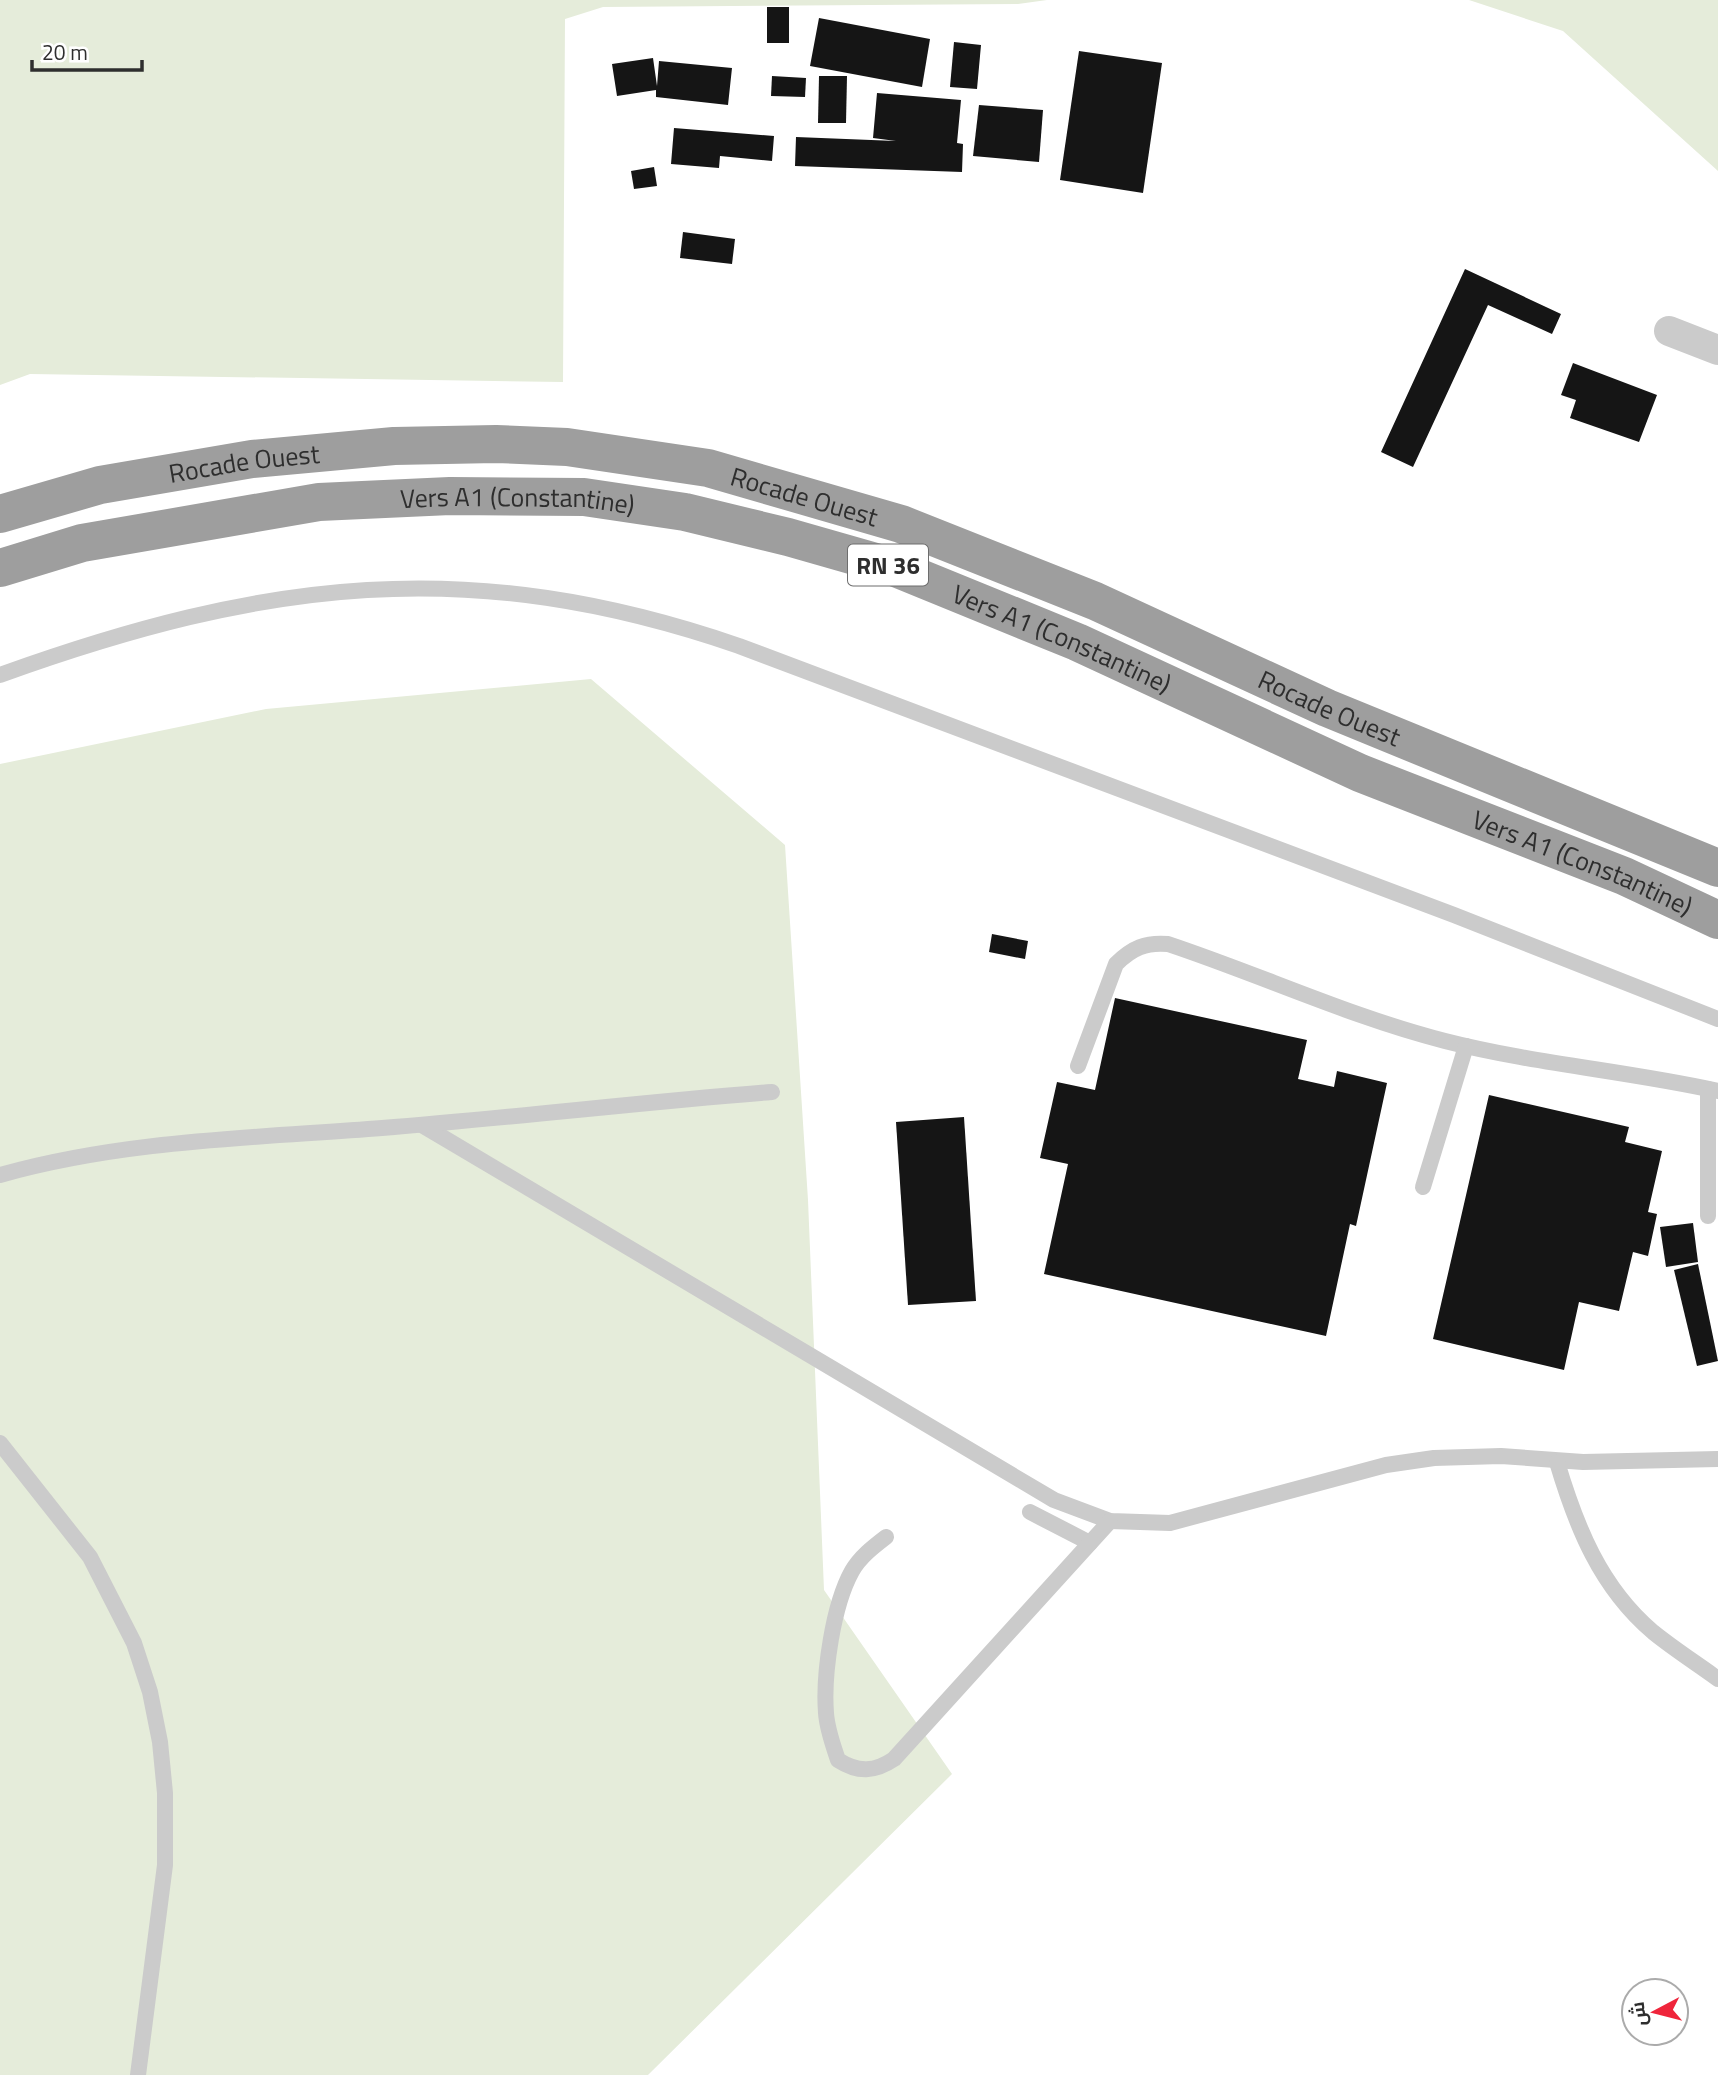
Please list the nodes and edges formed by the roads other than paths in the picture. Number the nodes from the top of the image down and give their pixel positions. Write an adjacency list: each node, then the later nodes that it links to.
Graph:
1 (1669, 331): 2 (street)
2 (1718, 350)
3 (0, 514): 6 (highway, Rocade Ouest)
4 (0, 568): 9 (highway, Vers A1 (Constantine) / RN 36)
5 (0, 675): 10 (lane)
6 (1619, 826): 7 (lane); 8 (highway, Rocade Ouest)
7 (1718, 851)
8 (1718, 868)
9 (1718, 920)
10 (1718, 1019)
11 (1466, 1046): 12 (lane); 13 (lane); 17 (lane)
12 (1078, 1066)
13 (1713, 1090): 18 (lane)
14 (772, 1092): 15 (lane)
15 (422, 1125): 16 (lane); 23 (lane)
16 (0, 1175)
17 (1423, 1187)
18 (1708, 1216)
19 (0, 1443): 27 (lane)
20 (1718, 1458): 21 (lane)
21 (1557, 1462): 23 (lane); 26 (lane)
22 (1030, 1512): 25 (lane)
23 (1110, 1521): 25 (lane)
24 (886, 1537): 25 (lane)
25 (1090, 1543)
26 (1718, 1679)
27 (138, 2075)

